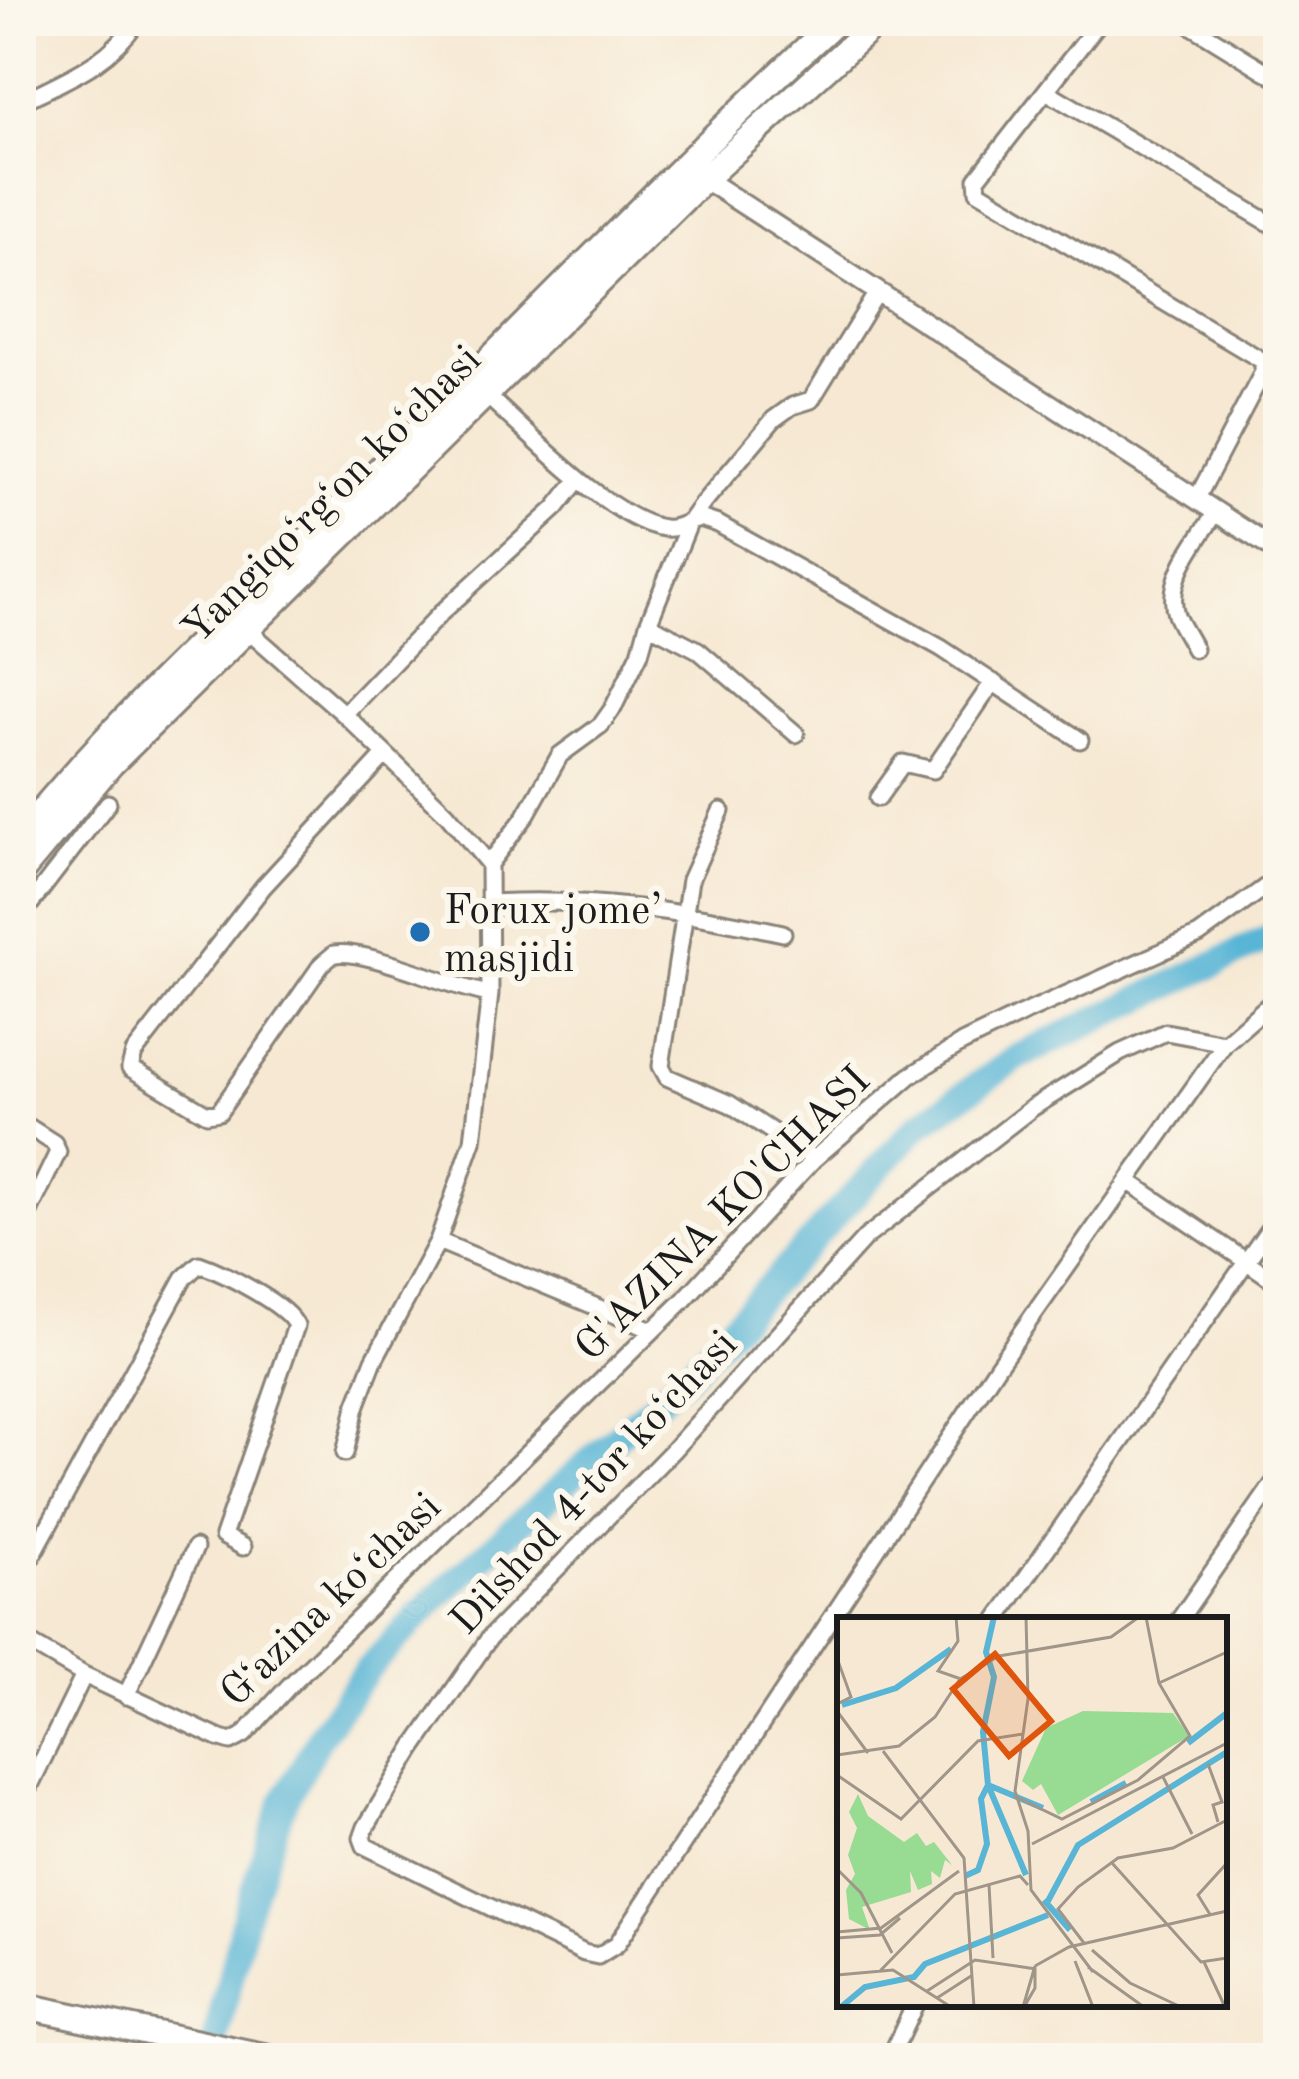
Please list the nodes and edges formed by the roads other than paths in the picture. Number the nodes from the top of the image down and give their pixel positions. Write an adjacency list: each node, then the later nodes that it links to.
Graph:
1 (137, 21): 8 (street)
2 (836, 21): 9 (main road)
3 (878, 21): 9 (main road)
4 (1100, 21): 7 (street)
5 (1184, 21): 6 (street)
6 (1278, 79)
7 (1046, 91): 10 (street); 14 (street)
8 (21, 102)
9 (694, 172): 11 (street); 12 (main road, Yangiqoʻrgʻon koʻchasi); 29 (main road, Yangiqoʻrgʻon koʻchasi)
10 (1278, 228)
11 (876, 294): 14 (street); 16 (street)
12 (485, 394): 13 (street); 19 (main road, Yangiqoʻrgʻon koʻchasi)
13 (578, 480): 16 (street); 22 (street)
14 (1197, 498): 15 (street)
15 (1216, 511): 17 (street); 20 (street)
16 (690, 520): 18 (street); 21 (street)
17 (1278, 552)
18 (648, 624): 23 (street); 30 (street)
19 (247, 629): 22 (street); 31 (main road, Yangiqoʻrgʻon koʻchasi)
20 (1195, 649)
21 (993, 682): 24 (street); 26 (street)
22 (344, 714): 25 (street)
23 (796, 734)
24 (1080, 740)
25 (385, 755): 30 (street); 37 (street)
26 (878, 798)
27 (108, 803): 35 (street)
28 (721, 811): 34 (street)
29 (21, 836)
30 (489, 864): 33 (street)
31 (21, 872)
32 (1278, 878): 41 (street, G'AZINA KO'CHASI)
33 (491, 903): 34 (street); 37 (street)
34 (683, 912): 36 (street); 41 (street)
35 (21, 916)
36 (783, 933)
37 (490, 994): 45 (street)
38 (1278, 997): 39 (street, Dilshod 4-tor koʻchasi)
39 (1225, 1043): 42 (street, Dilshod 4-tor koʻchasi); 42 (street, Dilshod 4-tor koʻchasi)
40 (21, 1122): 44 (street)
41 (814, 1159): 48 (street, G'AZINA KO'CHASI)
42 (1128, 1180): 46 (street)
43 (1278, 1216): 46 (street)
44 (21, 1229)
45 (438, 1241): 48 (street); 49 (street)
46 (1246, 1262): 47 (street); 56 (street)
47 (1278, 1282)
48 (652, 1330): 51 (street, G'AZINA KO'CHASI)
49 (345, 1454)
50 (1278, 1477): 57 (street)
51 (489, 1492): 60 (street, Gʻazina koʻchasi)
52 (243, 1547): 54 (street)
53 (194, 1548): 60 (street)
54 (26, 1556): 55 (street)
55 (21, 1578)
56 (999, 1617)
57 (1181, 1617)
58 (21, 1638): 59 (street, Gʻazina koʻchasi)
59 (84, 1675): 60 (street, Gʻazina koʻchasi); 61 (street)
60 (126, 1696)
61 (21, 1804)
62 (21, 2005): 64 (main road)
63 (914, 2007): 65 (street)
64 (269, 2058)
65 (890, 2058)

